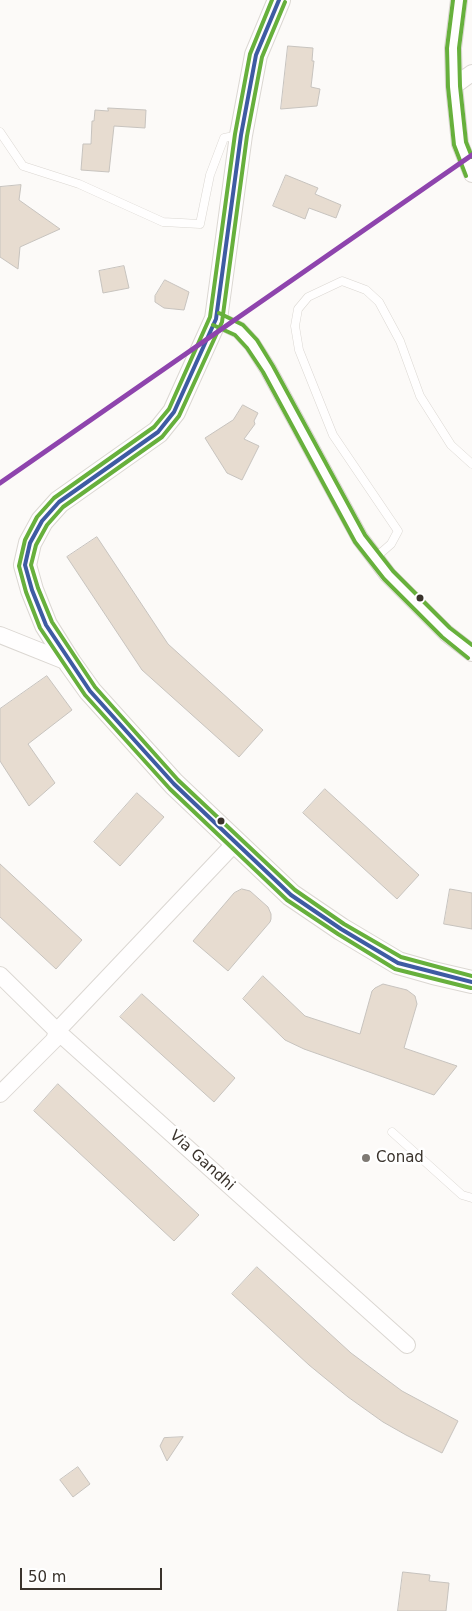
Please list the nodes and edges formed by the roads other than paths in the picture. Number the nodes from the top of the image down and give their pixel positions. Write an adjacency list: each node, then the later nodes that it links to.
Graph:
1 (279, 0): 6 (main road)
2 (459, 0): 4 (street)
3 (472, 74): 4 (street)
4 (454, 86): 7 (street)
5 (0, 132): 6 (lane)
6 (241, 135): 8 (main road)
7 (472, 174)
8 (216, 319): 10 (street); 13 (main road)
9 (472, 464): 10 (lane)
10 (375, 558): 12 (street)
11 (0, 635): 13 (street)
12 (472, 653)
13 (70, 664): 14 (main road)
14 (236, 842): 16 (main road); 17 (street)
15 (0, 975): 17 (street, Via Gandhi)
16 (472, 982)
17 (58, 1031): 18 (street); 21 (street, Via Gandhi)
18 (0, 1094)
19 (392, 1132): 20 (lane)
20 (472, 1198)
21 (407, 1345)

